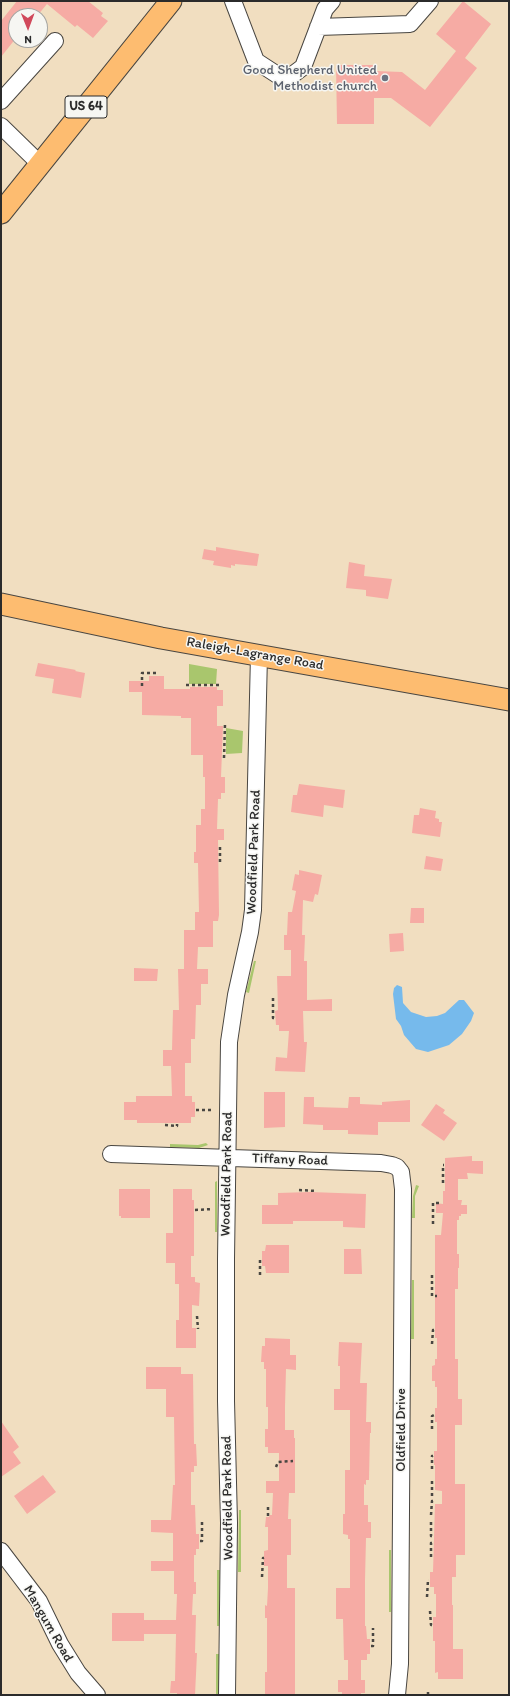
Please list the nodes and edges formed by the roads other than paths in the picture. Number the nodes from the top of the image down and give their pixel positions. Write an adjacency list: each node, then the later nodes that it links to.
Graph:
1 (171, 1): 9 (main road, US 64)
2 (233, 1): 5 (street)
3 (332, 1): 5 (street)
4 (430, 1): 5 (street)
5 (318, 27)
6 (55, 41): 7 (street)
7 (1, 101)
8 (1, 126): 9 (street)
9 (40, 164): 10 (main road, US 64)
10 (1, 213)
11 (1, 604): 12 (main road, Raleigh-Lagrange Road)
12 (259, 655): 13 (main road, Raleigh-Lagrange Road); 15 (street, Woodfield Park Road)
13 (509, 700)
14 (111, 1154): 15 (street, Tiffany Road)
15 (227, 1158): 16 (street, Tiffany Road); 19 (street, Woodfield Park Road)
16 (397, 1167): 20 (street, Oldfield Drive)
17 (1, 1551): 18 (street, Mangum Road)
18 (97, 1695)
19 (227, 1695)
20 (397, 1695)

